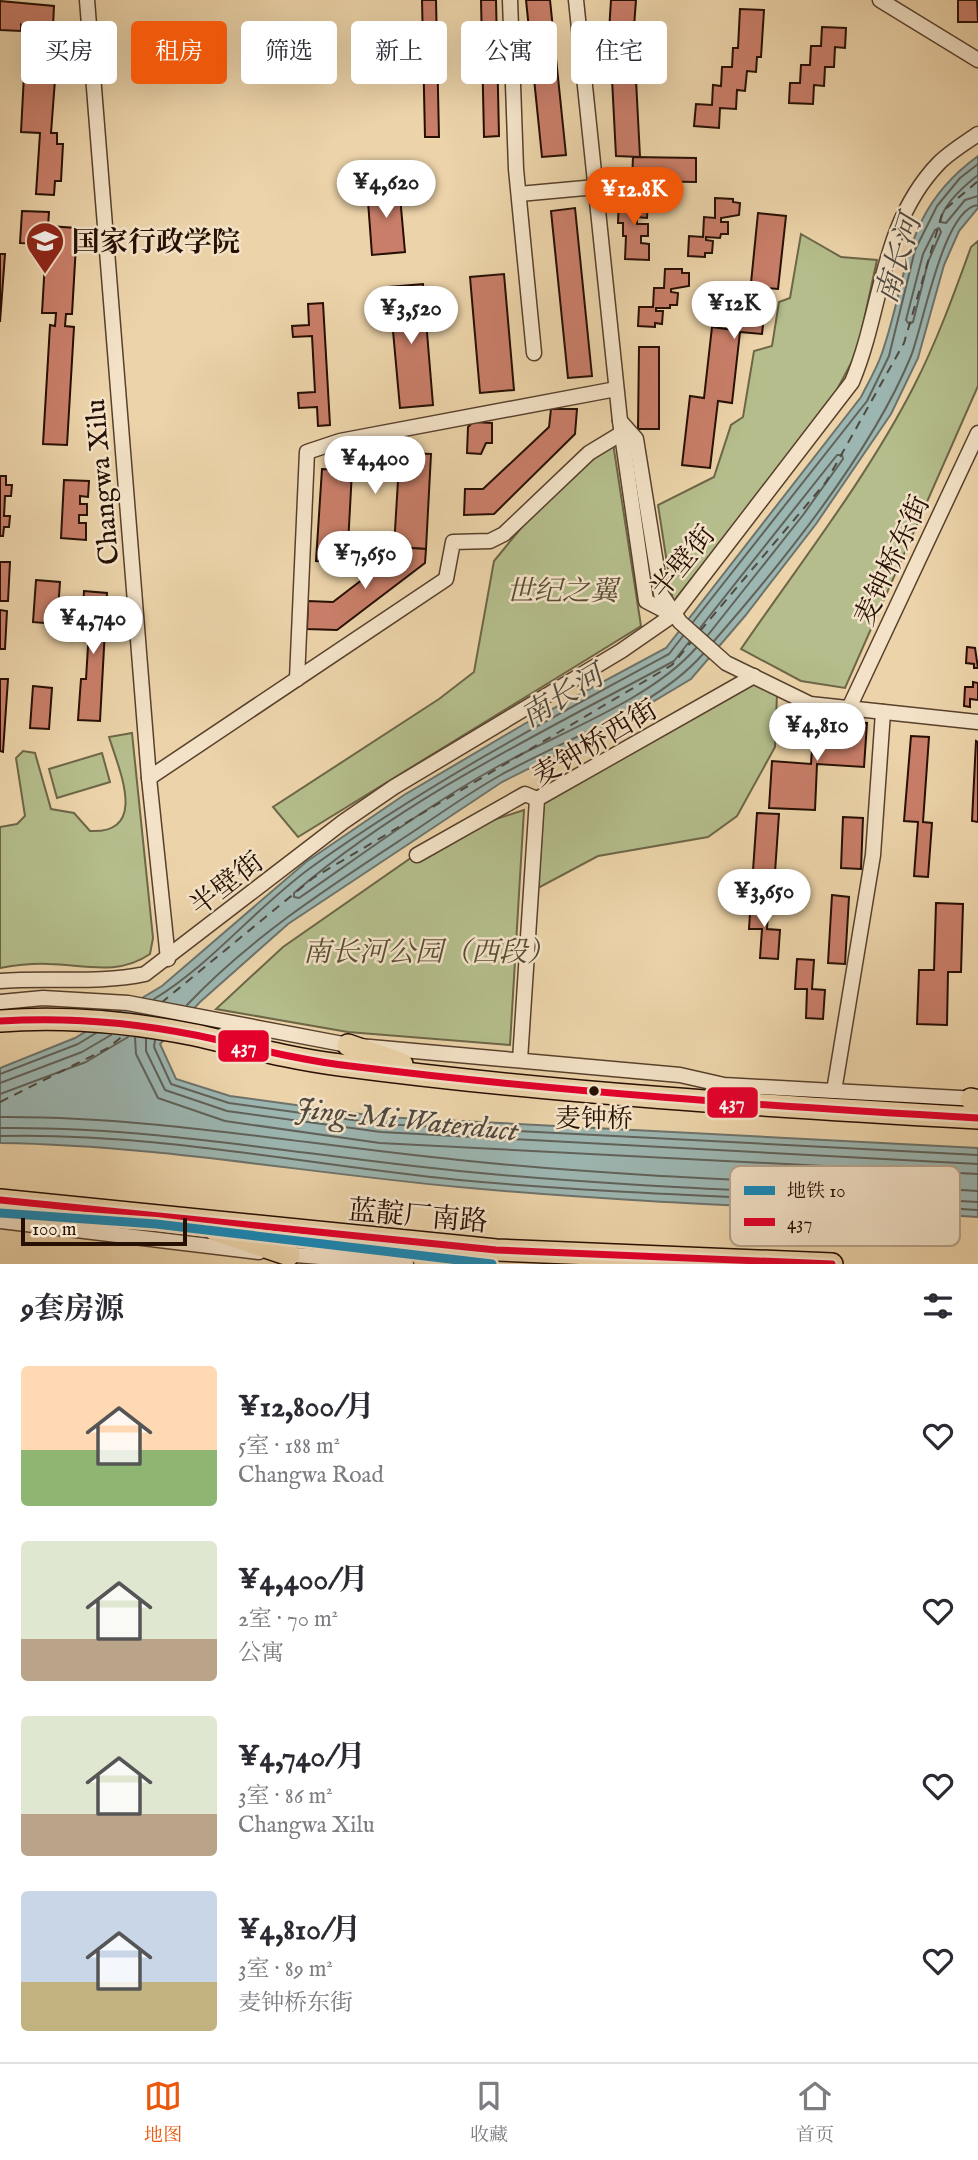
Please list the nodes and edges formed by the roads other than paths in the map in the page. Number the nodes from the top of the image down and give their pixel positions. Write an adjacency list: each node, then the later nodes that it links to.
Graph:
1 (87, 0): 19 (street, Changwa Xilu)
2 (510, 0): 8 (street)
3 (576, 0): 7 (street)
4 (880, 0): 5 (street)
5 (978, 60)
6 (978, 134): 13 (street, 半壁街)
7 (596, 187): 8 (street); 10 (street)
8 (519, 194): 9 (street)
9 (534, 353)
10 (616, 388): 11 (street); 15 (street)
11 (621, 427): 13 (street); 15 (street)
12 (978, 433): 16 (street, 麦钟桥东街)
13 (677, 619): 14 (street); 22 (street, 半壁街)
14 (754, 676): 16 (street); 20 (street, 麦钟桥西街)
15 (297, 679): 19 (street)
16 (849, 708): 17 (street)
17 (883, 712): 18 (street); 31 (street)
18 (978, 722)
19 (149, 778): 22 (street, Changwa Xilu)
20 (537, 799): 21 (street); 29 (street, 麦钟桥西街)
21 (417, 855)
22 (168, 959): 23 (street, 半壁街)
23 (0, 981)
24 (0, 1002): 25 (street)
25 (41, 1008): 26 (highway); 27 (highway)
26 (0, 1021)
27 (198, 1026): 28 (street); 30 (highway)
28 (348, 1045): 29 (street); 30 (highway)
29 (520, 1060): 31 (street)
30 (437, 1076): 32 (highway)
31 (834, 1091): 32 (street)
32 (976, 1104)
33 (0, 1200): 34 (highway, 蓝靛厂南路)
34 (33, 1203): 35 (highway, 蓝靛厂南路); 36 (street)
35 (176, 1217): 37 (highway); 39 (highway, 蓝靛厂南路)
36 (0, 1221): 37 (street)
37 (288, 1260): 38 (street)
38 (406, 1264)
39 (832, 1264)

